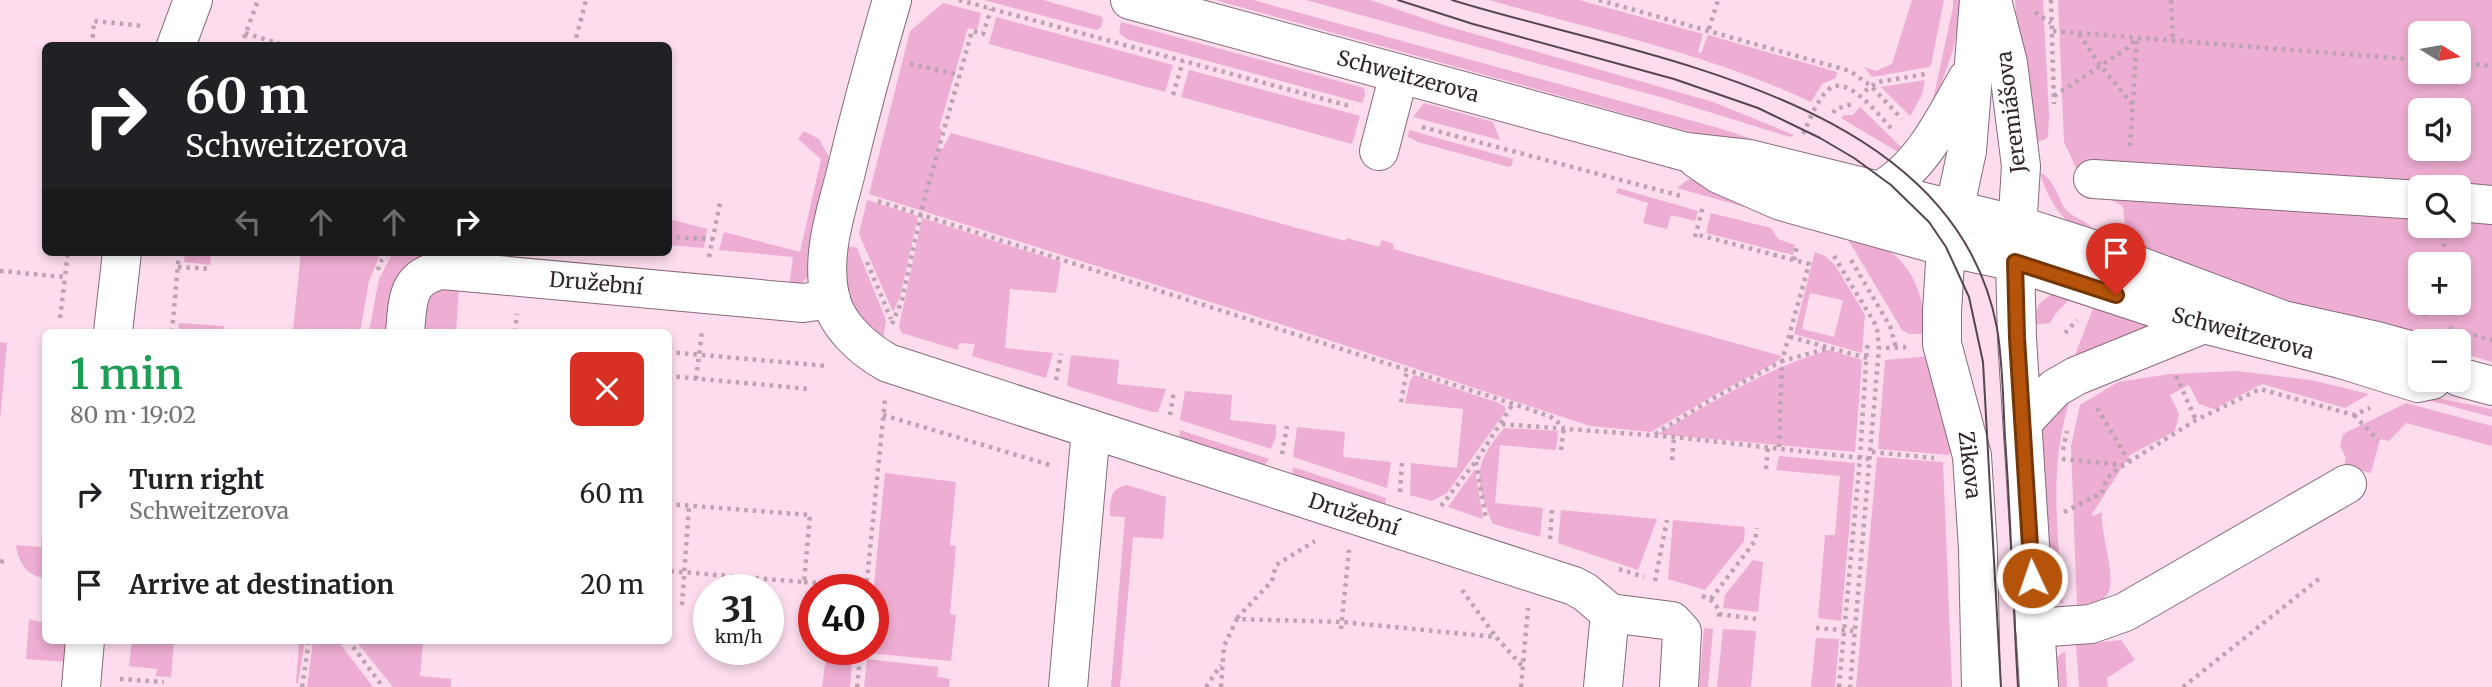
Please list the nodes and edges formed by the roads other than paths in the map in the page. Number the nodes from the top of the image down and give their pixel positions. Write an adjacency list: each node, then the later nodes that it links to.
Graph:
1 (194, 0): 6 (street)
2 (892, 0): 20 (street, Družební)
3 (1130, 0): 8 (street, Schweitzerova)
4 (1979, 0): 7 (street, Jeremiášova)
5 (1992, 0): 17 (street, Jeremiášova)
6 (161, 36)
7 (1973, 68): 12 (street, Jeremiášova); 16 (street, Jeremiášova)
8 (1399, 74): 9 (street); 10 (street, Schweitzerova)
9 (1383, 134)
10 (1686, 152): 12 (street, Schweitzerova); 18 (street, Schweitzerova)
11 (2093, 179): 13 (street)
12 (1879, 191): 16 (street, Schweitzerova)
13 (2408, 199)
14 (2471, 203): 15 (street)
15 (2492, 205)
16 (1954, 209): 17 (street, Schweitzerova); 18 (street, Jeremiášova)
17 (2016, 244): 18 (street, Schweitzerova); 21 (street, Schweitzerova); 24 (street, Schweitzerova); 28 (street)
18 (1946, 247): 38 (street, Zikova)
19 (122, 256): 22 (street)
20 (831, 299): 23 (street, Družební); 29 (street, Družební)
21 (2204, 324): 25 (street, Schweitzerova); 28 (street)
22 (113, 329)
23 (405, 329)
24 (2408, 337)
25 (2408, 380)
26 (2471, 380): 27 (street)
27 (2492, 386)
28 (2023, 422): 32 (street)
29 (1091, 429): 31 (street, Družební); 35 (street)
30 (2347, 484): 32 (street)
31 (1610, 613): 36 (street); 37 (street)
32 (2035, 628): 39 (street)
33 (85, 644): 34 (street)
34 (81, 687)
35 (1068, 687)
36 (1603, 687)
37 (1679, 687)
38 (1981, 687)
39 (2039, 687)

